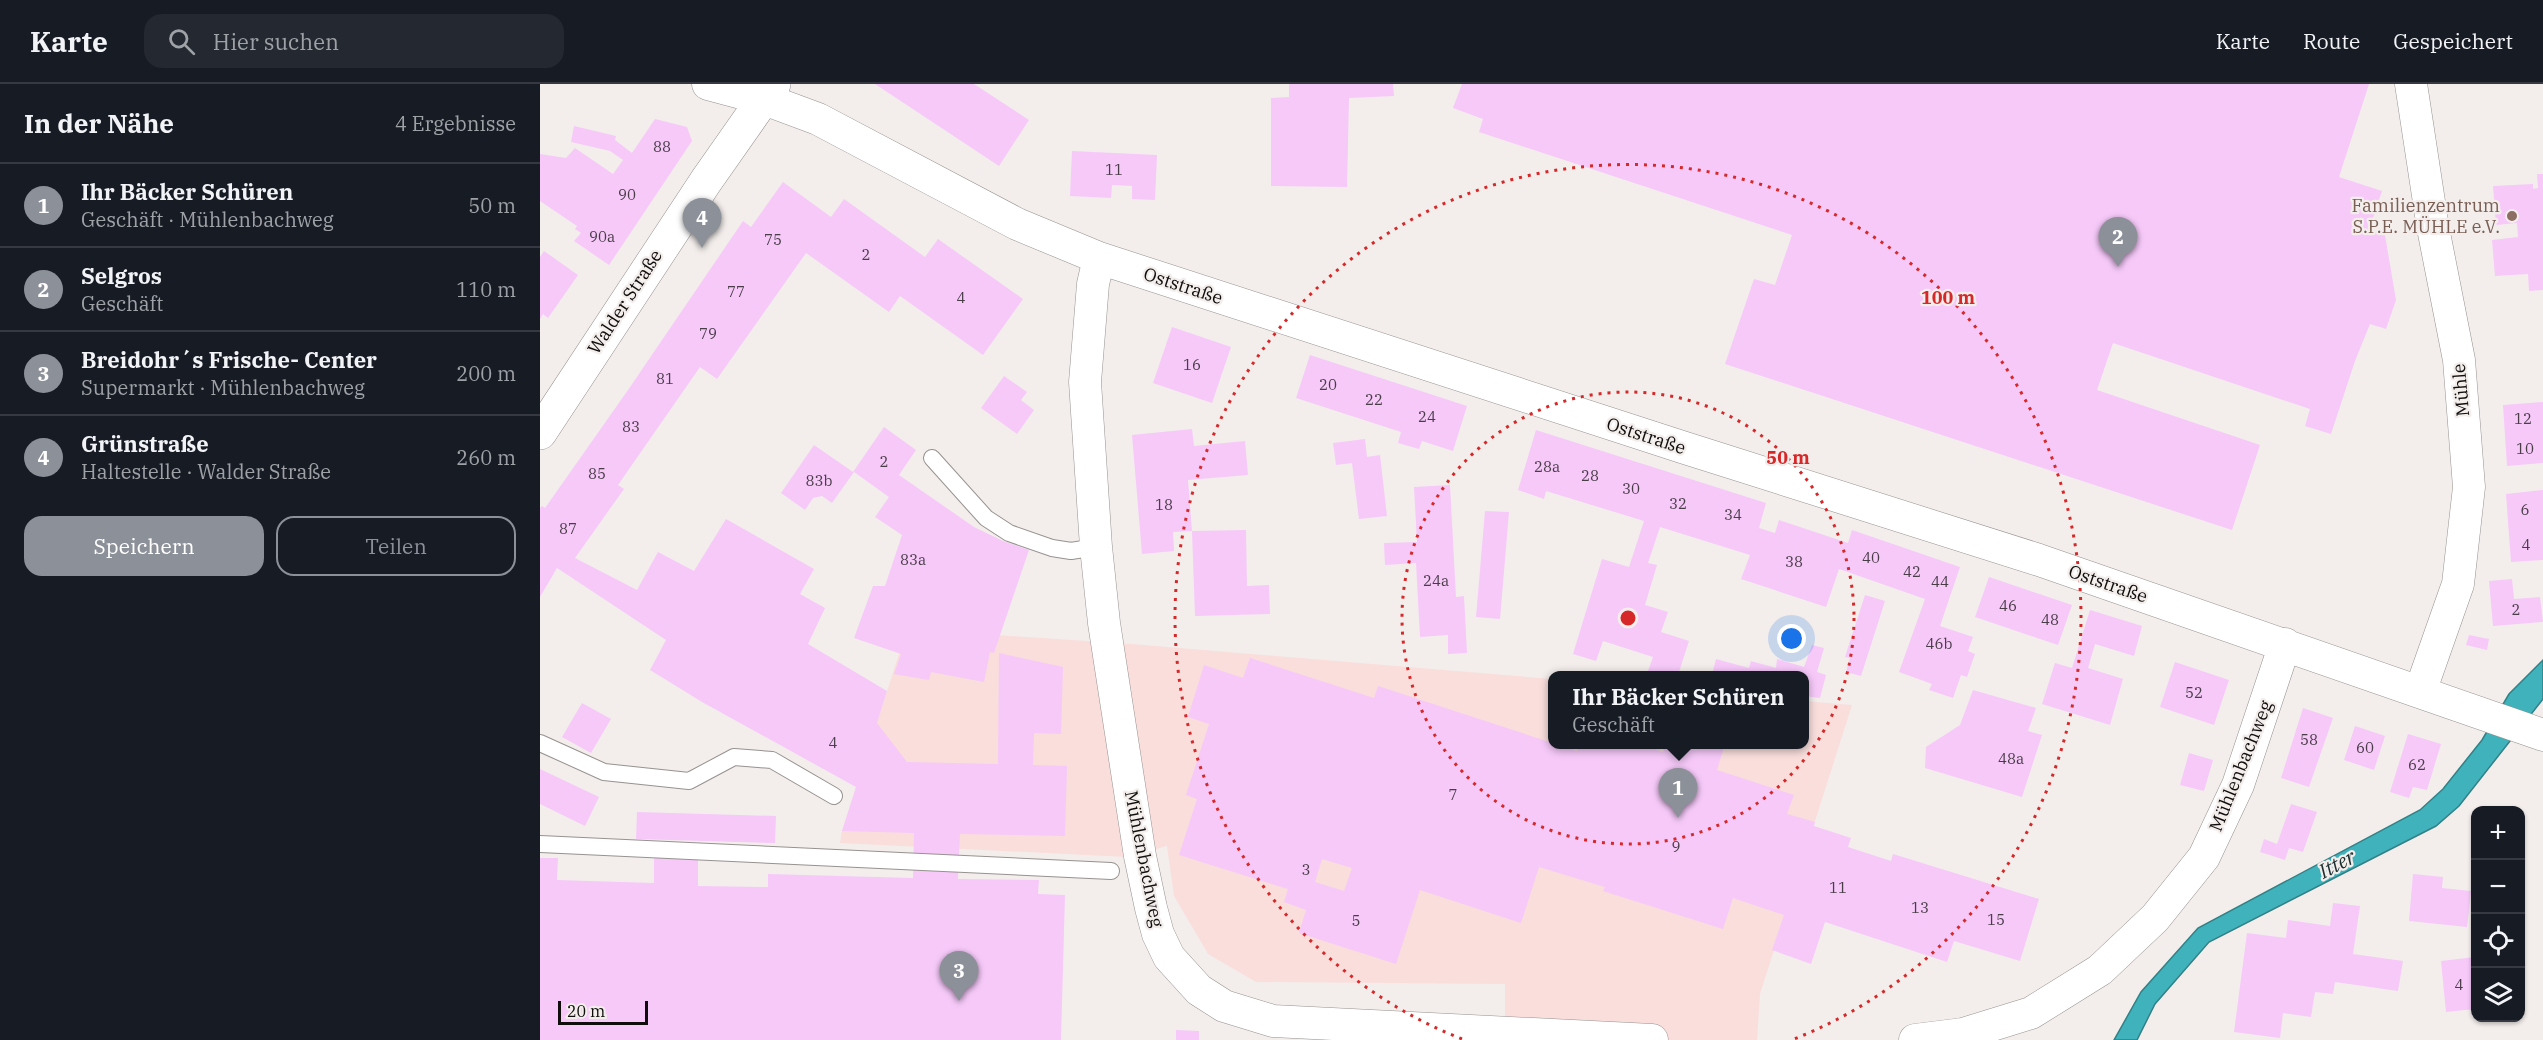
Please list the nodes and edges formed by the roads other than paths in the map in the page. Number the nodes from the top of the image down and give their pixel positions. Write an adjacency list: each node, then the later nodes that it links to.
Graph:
1 (708, 84): 3 (street, Oststraße)
2 (2411, 84): 9 (street, Mühle)
3 (769, 92): 4 (street, Oststraße); 5 (main road, Walder Straße)
4 (1099, 258): 7 (street, Mühlenbachweg); 8 (street, Oststraße)
5 (540, 433)
6 (933, 458): 7 (lane)
7 (1096, 547): 15 (street, Mühlenbachweg)
8 (2285, 644): 9 (street, Oststraße); 16 (street, Mühlenbachweg)
9 (2420, 692): 10 (street, Oststraße)
10 (2534, 733)
11 (540, 743): 12 (lane)
12 (834, 796)
13 (540, 844): 14 (lane)
14 (1111, 871)
15 (1652, 1040)
16 (1915, 1040)

